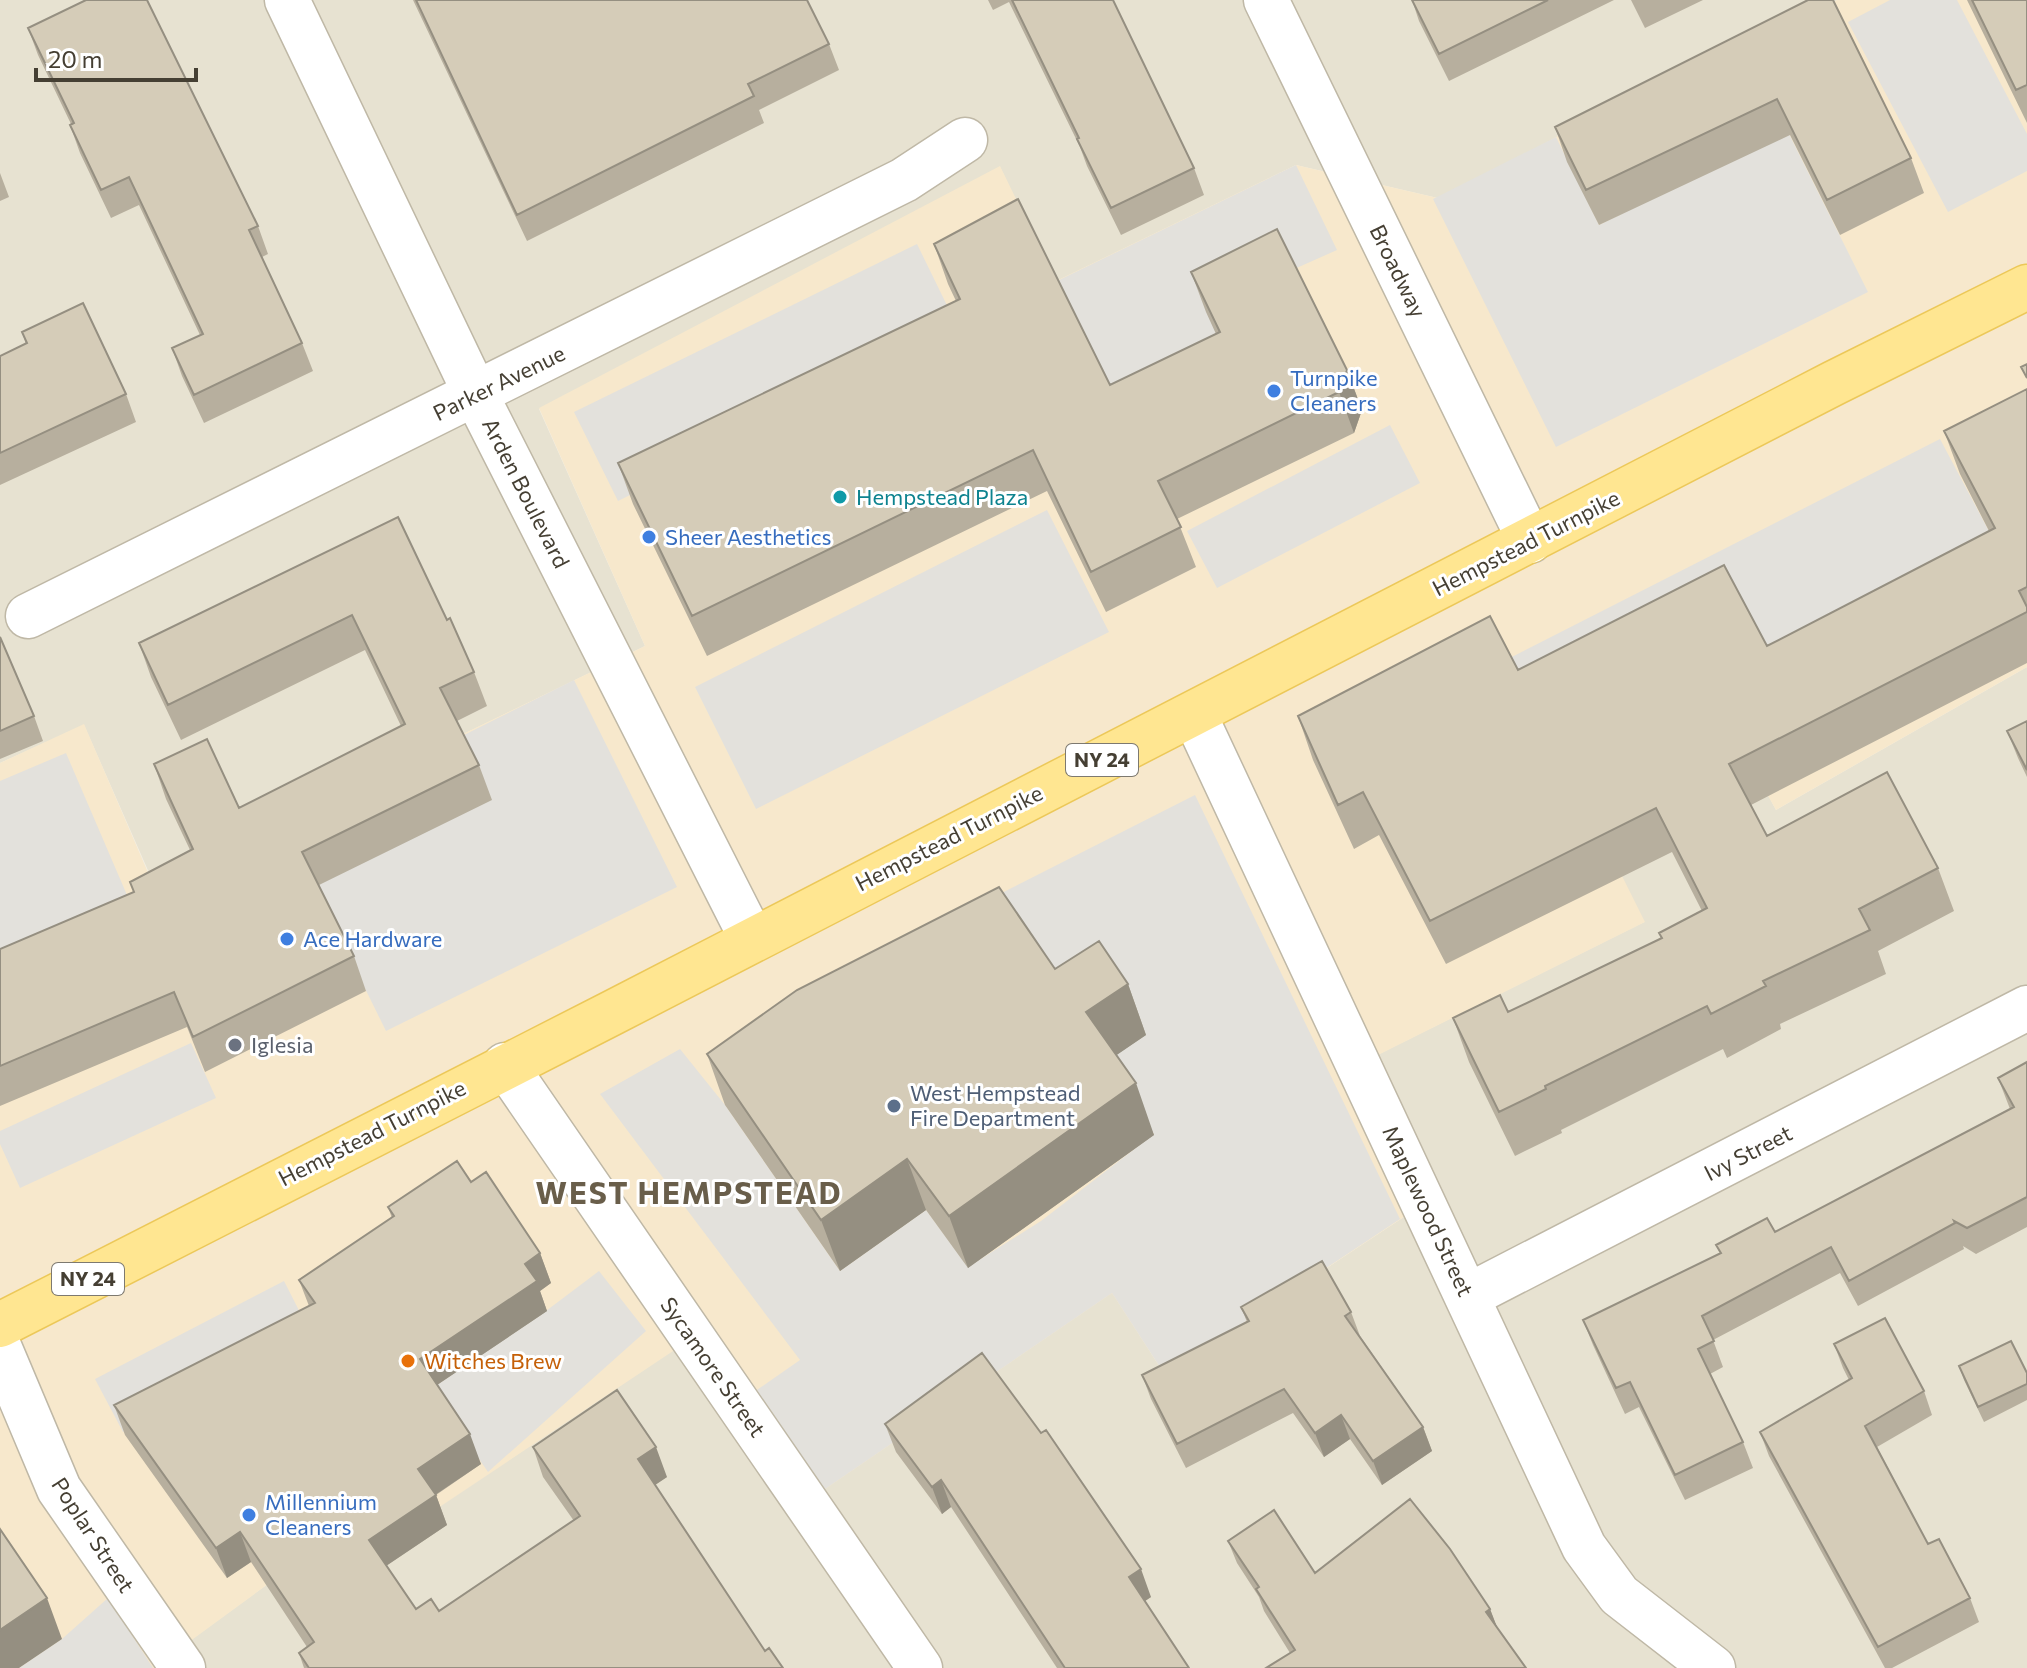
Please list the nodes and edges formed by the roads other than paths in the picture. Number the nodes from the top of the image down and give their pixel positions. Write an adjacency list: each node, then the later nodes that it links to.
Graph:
1 (287, 0): 5 (street, Arden Boulevard)
2 (1266, 0): 6 (street, Broadway)
3 (965, 140): 5 (street, Parker Avenue)
4 (2027, 287): 6 (main road, Hempstead Turnpike / NY 24)
5 (476, 395): 7 (street, Parker Avenue); 9 (street, Arden Boulevard)
6 (1530, 541): 8 (main road, Hempstead Turnpike / NY 24)
7 (28, 616)
8 (1194, 714): 9 (main road, Hempstead Turnpike / NY 24); 12 (street, Maplewood Street)
9 (752, 939): 11 (main road, Hempstead Turnpike / NY 24)
10 (2027, 1008): 12 (street, Ivy Street)
11 (505, 1065): 13 (main road, Hempstead Turnpike / NY 24); 16 (street, Sycamore Street)
12 (1468, 1296): 17 (street, Maplewood Street)
13 (0, 1325)
14 (0, 1349): 15 (street, Poplar Street)
15 (183, 1668)
16 (920, 1668)
17 (1713, 1668)

